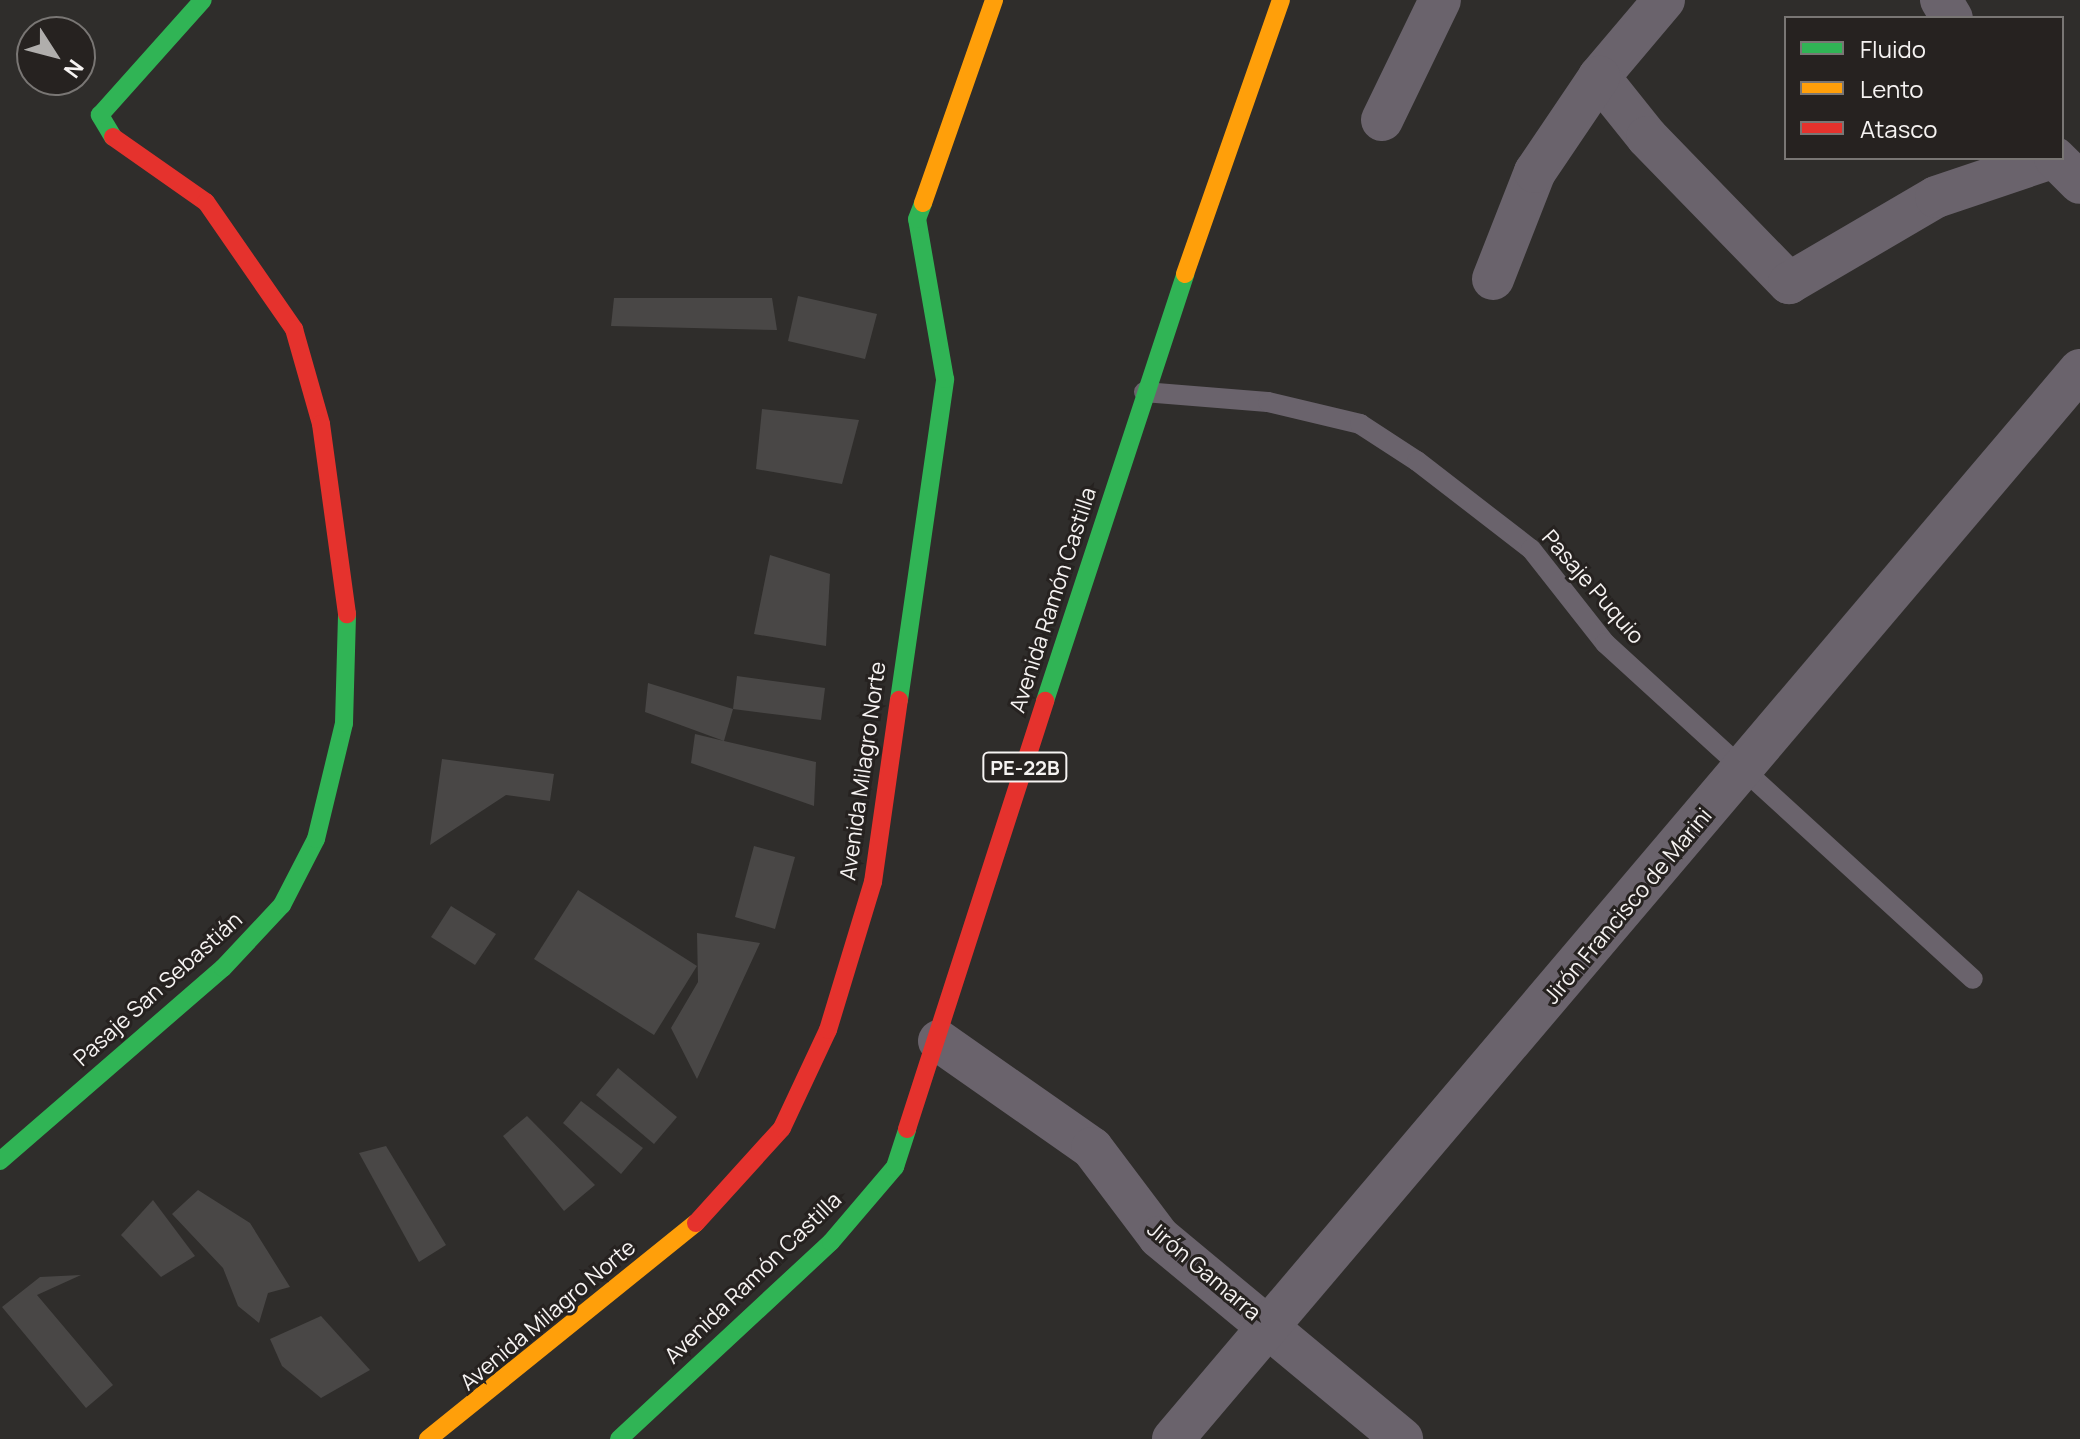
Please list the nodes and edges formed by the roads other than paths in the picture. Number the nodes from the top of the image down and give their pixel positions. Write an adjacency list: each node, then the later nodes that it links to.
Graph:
1 (203, 0): 17 (main road, Pasaje San Sebastián)
2 (994, 0): 19 (main road, Avenida Milagro Norte)
3 (1281, 0): 13 (main road, Avenida Ramón Castilla / PE-22B)
4 (1440, 0): 7 (street)
5 (1664, 0): 6 (street)
6 (1599, 77): 8 (street); 11 (street)
7 (1382, 120)
8 (2048, 160)
9 (2056, 160): 10 (street)
10 (2080, 183)
11 (1493, 279)
12 (2080, 370): 14 (street, Jirón Francisco de Marini)
13 (1144, 392): 14 (lane, Pasaje Puquio); 16 (main road, Avenida Ramón Castilla / PE-22B)
14 (1743, 769): 15 (lane, Pasaje Puquio); 18 (street, Jirón Francisco de Marini)
15 (1973, 979)
16 (939, 1041): 18 (street, Jirón Gamarra); 20 (main road, Avenida Ramón Castilla / PE-22B)
17 (0, 1161)
18 (1270, 1326): 21 (street, Jirón Francisco de Marini); 22 (street, Jirón Gamarra)
19 (438, 1436)
20 (619, 1439)
21 (1173, 1439)
22 (1402, 1439)

